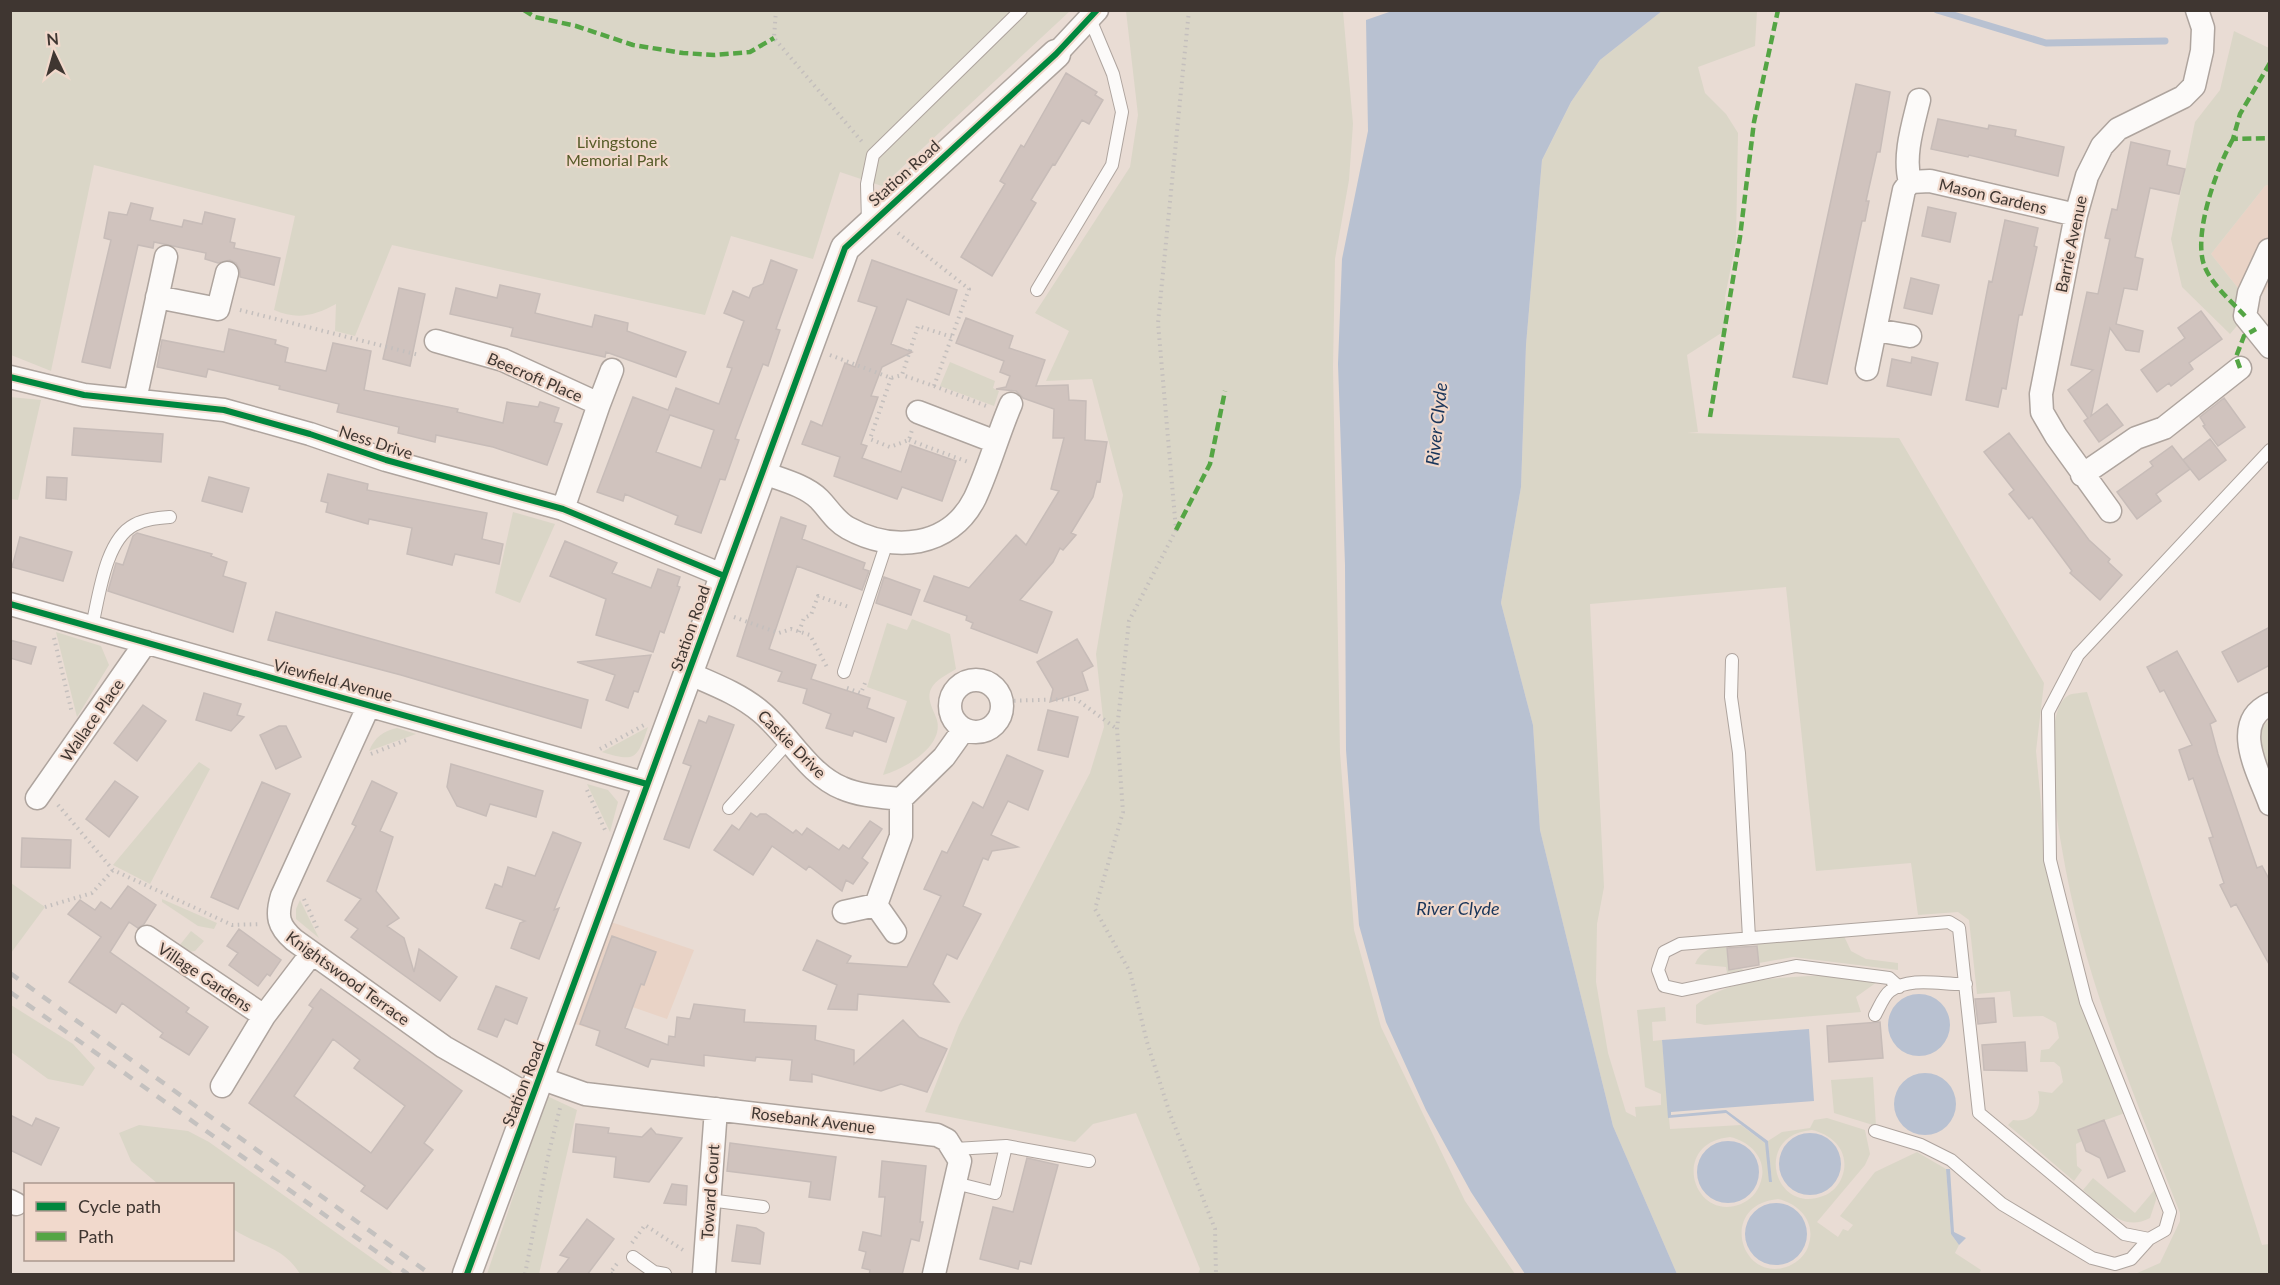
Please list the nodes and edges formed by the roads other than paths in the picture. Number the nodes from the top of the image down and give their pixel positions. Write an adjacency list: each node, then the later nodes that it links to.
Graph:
1 (1021, 10): 8 (lane)
2 (2198, 10): 7 (street, Barrie Avenue)
3 (1094, 15): 4 (street, Station Road); 12 (lane)
4 (1056, 54): 8 (street, Station Road)
5 (1919, 100): 6 (street)
6 (1910, 182): 7 (street, Mason Gardens); 14 (street)
7 (2076, 215): 29 (street, Barrie Avenue)
8 (868, 224): 28 (street, Station Road)
9 (2269, 250): 17 (street)
10 (166, 257): 13 (street)
11 (227, 273): 13 (street)
12 (1037, 290)
13 (157, 297): 22 (street)
14 (1876, 330): 15 (street); 19 (street)
15 (1910, 336)
16 (436, 341): 23 (street, Beecroft Place)
17 (2270, 347)
18 (2240, 368): 29 (street)
19 (1868, 369)
20 (612, 370): 23 (street, Beecroft Place)
21 (10, 377): 22 (street, Ness Drive)
22 (135, 400): 30 (street, Ness Drive)
23 (599, 404): 30 (street, Beecroft Place)
24 (1009, 409): 26 (street)
25 (918, 412): 26 (street)
26 (996, 442): 33 (street)
27 (2270, 450): 70 (lane)
28 (761, 472): 33 (street); 34 (street, Station Road)
29 (2082, 475): 31 (street, Barrie Avenue)
30 (563, 509): 34 (street, Ness Drive)
31 (2110, 511)
32 (170, 517): 36 (lane)
33 (887, 542): 40 (lane)
34 (722, 575): 39 (street, Station Road)
35 (10, 604): 36 (street, Viewfield Avenue)
36 (92, 626): 37 (street, Viewfield Avenue)
37 (146, 642): 42 (street, Viewfield Avenue); 46 (street, Wallace Place)
38 (1732, 660): 54 (lane)
39 (688, 673): 44 (street, Caskie Drive); 45 (street, Station Road)
40 (838, 675)
41 (2270, 704): 48 (street)
42 (369, 705): 45 (street, Viewfield Avenue); 55 (street, Knightswood Terrace)
43 (964, 729): 43 (street); 47 (street)
44 (789, 741): 47 (street, Caskie Drive); 49 (lane)
45 (647, 784): 61 (street, Station Road)
46 (41, 794)
47 (901, 799): 50 (street)
48 (2270, 804)
49 (729, 808)
50 (876, 905): 51 (street); 52 (street)
51 (844, 912)
52 (895, 932)
53 (147, 937): 59 (street, Village Gardens)
54 (1749, 938): 56 (lane); 57 (lane)
55 (312, 953): 59 (street, Village Gardens); 61 (street, Knightswood Terrace)
56 (1965, 984): 57 (lane); 70 (lane)
57 (1899, 987): 58 (lane)
58 (1875, 1015)
59 (264, 1016): 60 (street, Village Gardens)
60 (222, 1086)
61 (546, 1087): 62 (street, Rosebank Avenue); 73 (street, Station Road)
62 (716, 1109): 65 (street, Rosebank Avenue); 68 (street, Toward Court)
63 (1875, 1131): 70 (lane)
64 (1006, 1146): 65 (lane); 66 (lane); 67 (lane)
65 (955, 1149): 67 (street)
66 (1089, 1161)
67 (955, 1183): 75 (street)
68 (710, 1200): 69 (lane); 72 (street, Toward Court)
69 (763, 1207)
70 (2149, 1239)
71 (629, 1252): 74 (lane)
72 (705, 1266)
73 (466, 1275)
74 (665, 1275)
75 (934, 1275)

